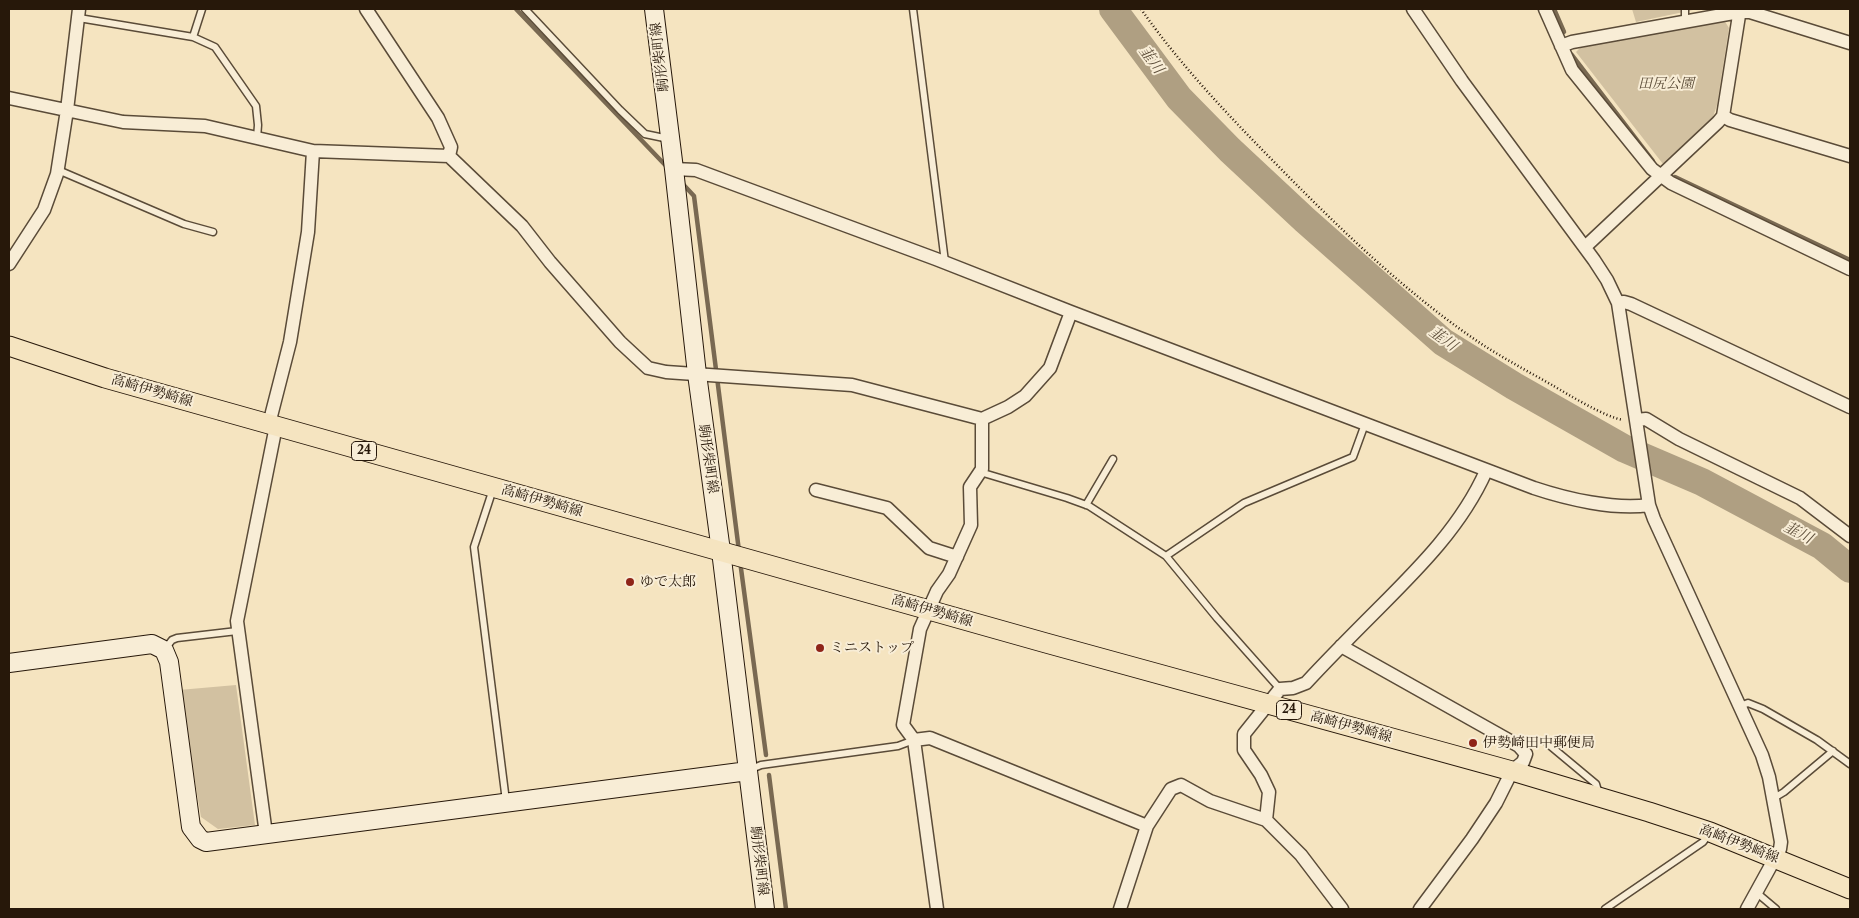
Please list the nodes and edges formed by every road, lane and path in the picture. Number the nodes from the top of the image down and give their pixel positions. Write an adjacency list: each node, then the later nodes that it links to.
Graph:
1 (202, 9): 12 (lane)
2 (366, 9): 21 (street)
3 (525, 9): 19 (lane)
4 (654, 9): 19 (main road, 駒形柴町線)
5 (913, 9): 28 (lane)
6 (1141, 9): 39 (path)
7 (1413, 9): 27 (street)
8 (1545, 9): 14 (street)
9 (1739, 10): 11 (street); 13 (street); 17 (street)
10 (79, 13): 12 (lane); 16 (street)
11 (1685, 15): 14 (street)
12 (193, 37): 18 (lane)
13 (1850, 43)
14 (1561, 46): 25 (street)
15 (9, 98): 16 (street)
16 (67, 110): 18 (street); 24 (street)
17 (1723, 116): 22 (street); 25 (street)
18 (257, 138): 20 (street)
19 (670, 139): 23 (main road, 駒形柴町線)
20 (313, 151): 21 (street); 38 (street)
21 (449, 156): 34 (street)
22 (1850, 156)
23 (674, 169): 28 (street); 34 (main road, 駒形柴町線)
24 (58, 170): 26 (lane); 29 (street)
25 (1660, 176): 27 (street); 30 (street)
26 (213, 232)
27 (1585, 246): 31 (street)
28 (945, 262): 32 (street)
29 (9, 264)
30 (1850, 268)
31 (1618, 303): 35 (street); 39 (street)
32 (1071, 312): 36 (street); 37 (street)
33 (9, 346): 38 (main road, 高崎伊勢崎線 / 24)
34 (697, 374): 36 (street); 48 (main road, 駒形柴町線)
35 (1850, 408)
36 (982, 419): 42 (street)
37 (1365, 424): 41 (street); 49 (lane)
38 (273, 425): 43 (main road, 高崎伊勢崎線 / 24); 52 (street)
39 (1637, 426): 46 (street); 47 (street)
40 (1113, 459): 45 (lane)
41 (1486, 471): 46 (street); 53 (street)
42 (980, 472): 45 (lane); 50 (street)
43 (494, 488): 48 (main road, 高崎伊勢崎線 / 24); 67 (lane)
44 (816, 490): 50 (street)
45 (1086, 505): 49 (lane)
46 (1649, 505): 58 (street)
47 (1850, 536)
48 (721, 552): 51 (main road, 高崎伊勢崎線 / 24); 63 (main road, 駒形柴町線)
49 (1166, 556): 56 (lane)
50 (957, 557): 51 (street)
51 (928, 610): 57 (main road, 高崎伊勢崎線 / 24); 59 (street)
52 (237, 631): 54 (lane); 71 (street)
53 (1341, 646): 56 (street); 64 (street)
54 (164, 650): 55 (main road); 71 (main road)
55 (9, 661)
56 (1280, 689): 57 (street)
57 (1267, 704): 64 (main road, 高崎伊勢崎線 / 24); 68 (street)
58 (1740, 706): 61 (lane); 66 (street)
59 (914, 740): 63 (lane); 69 (street); 76 (street)
60 (1548, 744): 65 (lane)
61 (1833, 751): 62 (lane); 66 (lane)
62 (1850, 764)
63 (748, 770): 67 (main road); 75 (main road, 駒形柴町線)
64 (1512, 771): 65 (main road, 高崎伊勢崎線 / 24); 79 (street)
65 (1600, 797): 70 (main road, 高崎伊勢崎線 / 24)
66 (1774, 798): 72 (street)
67 (506, 802): 71 (main road)
68 (1266, 820): 69 (street); 78 (street)
69 (1147, 826): 77 (street)
70 (1710, 832): 72 (main road, 高崎伊勢崎線 / 24); 80 (lane)
71 (266, 834)
72 (1775, 858): 73 (main road, 高崎伊勢崎線 / 24); 74 (street)
73 (1850, 889)
74 (1756, 893): 81 (street); 82 (lane)
75 (765, 909)
76 (937, 909)
77 (1120, 909)
78 (1342, 909)
79 (1420, 909)
80 (1605, 909)
81 (1747, 909)
82 (1776, 909)

